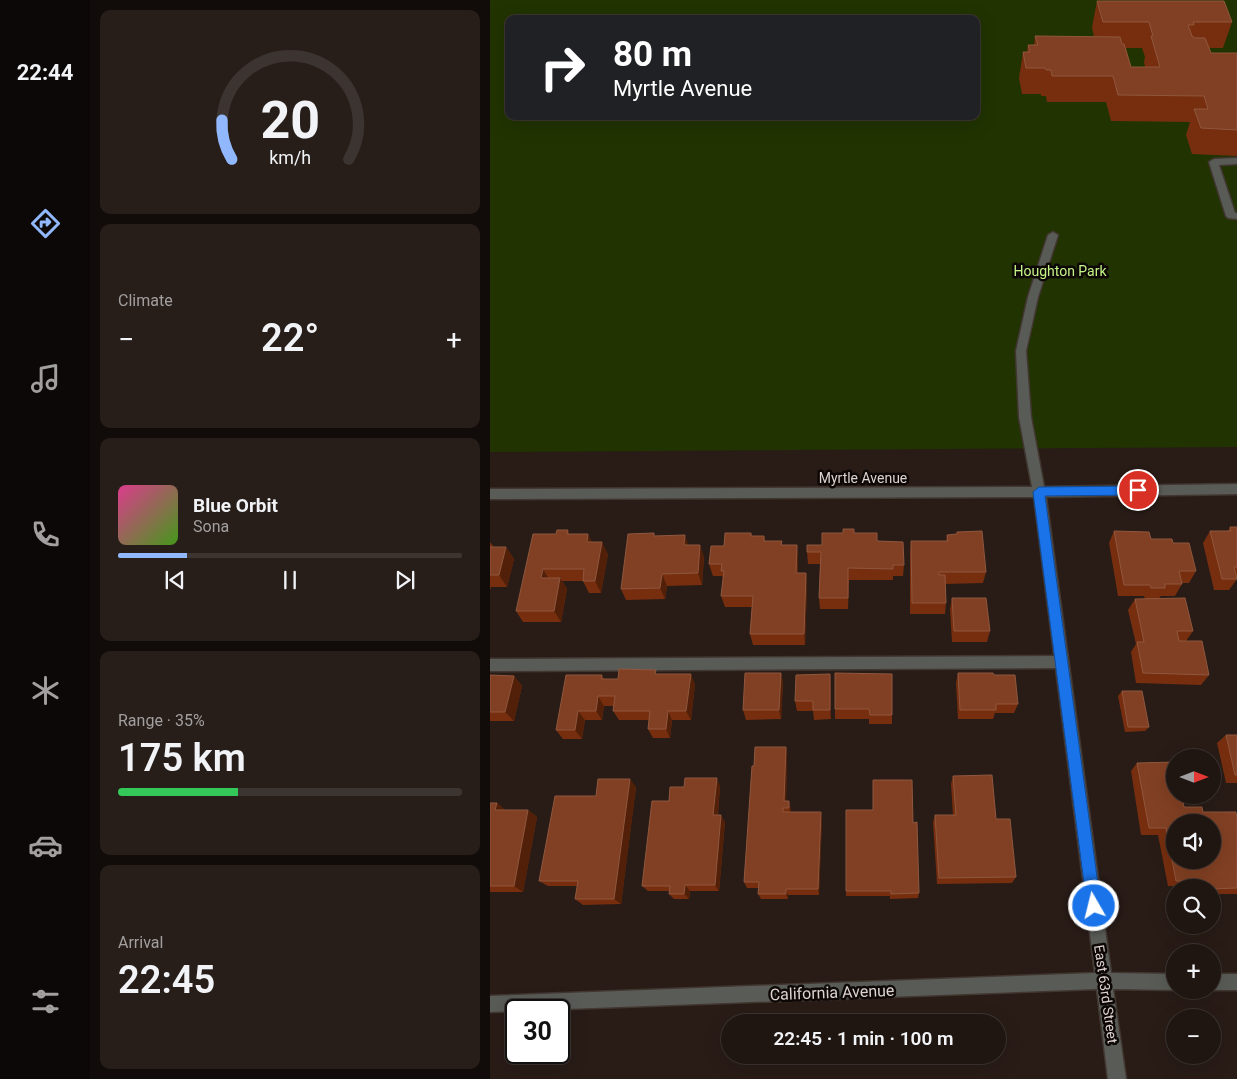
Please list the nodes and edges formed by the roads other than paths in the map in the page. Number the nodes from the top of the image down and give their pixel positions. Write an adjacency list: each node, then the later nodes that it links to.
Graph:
1 (1237, 161): 2 (street)
2 (1237, 216)
3 (1053, 234): 5 (street, East 63rd Street)
4 (1237, 489): 5 (street, Myrtle Avenue)
5 (1039, 492): 6 (street, Myrtle Avenue); 7 (street, East 63rd Street)
6 (490, 494)
7 (1062, 662): 8 (street); 9 (street, East 63rd Street)
8 (490, 665)
9 (1104, 981): 10 (street, California Avenue); 13 (street, California Avenue); 14 (street, East 63rd Street)
10 (1166, 982)
11 (1221, 982): 12 (street)
12 (1237, 982)
13 (490, 1004)
14 (1118, 1079)

